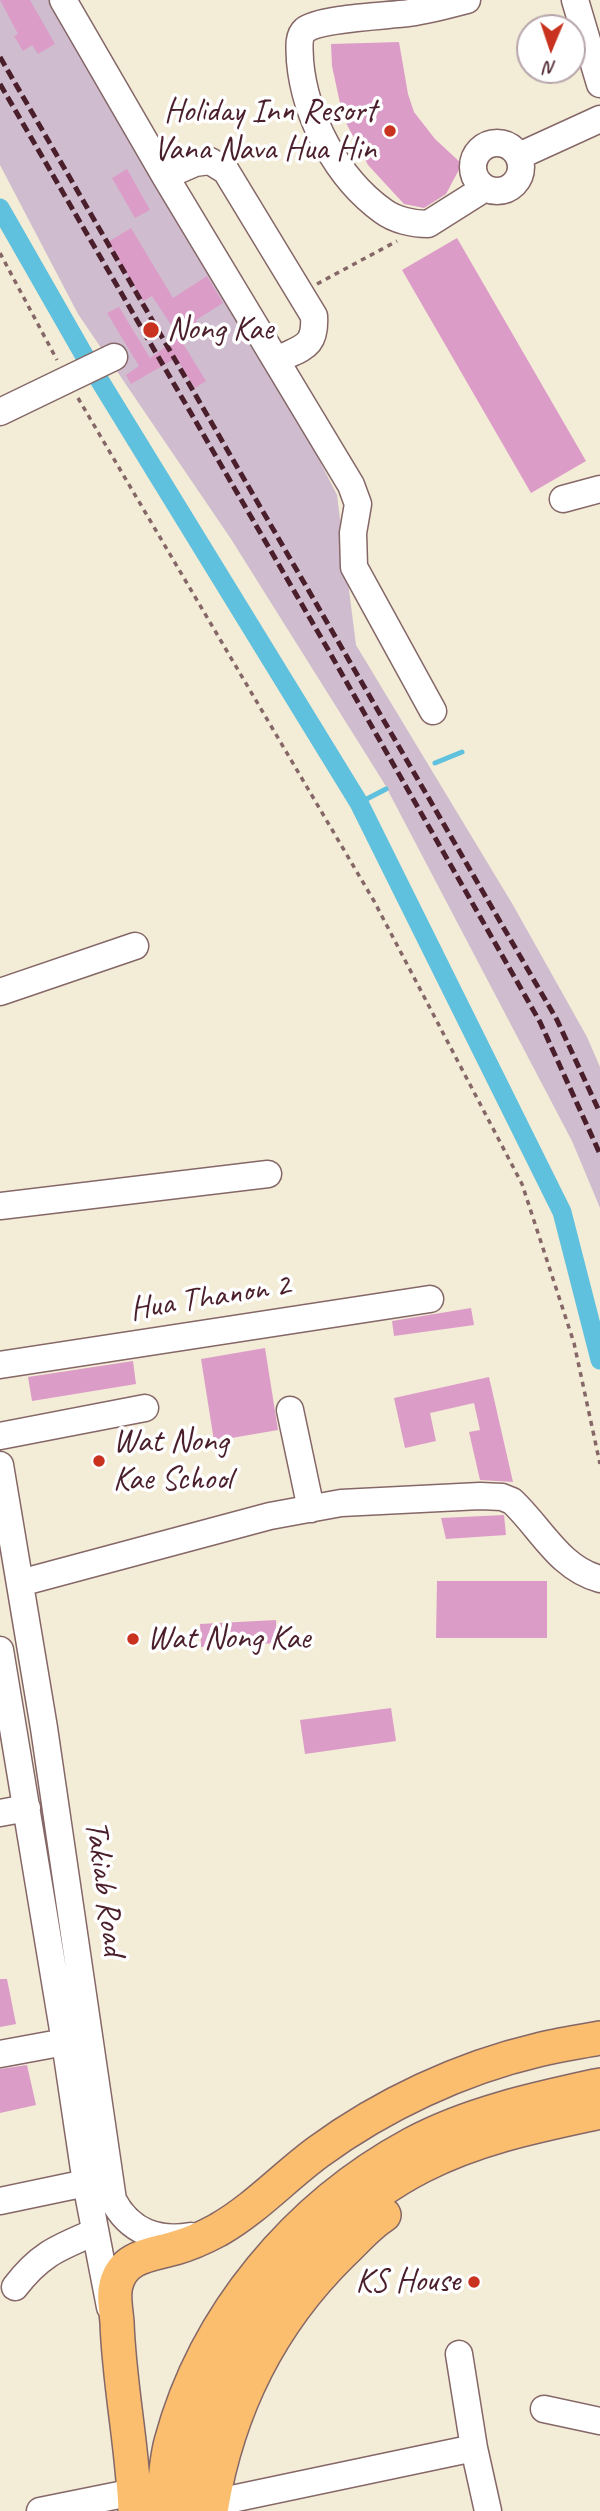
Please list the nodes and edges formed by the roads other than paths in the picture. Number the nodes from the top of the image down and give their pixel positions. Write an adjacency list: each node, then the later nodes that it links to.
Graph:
1 (63, 0): 7 (street)
2 (467, 0): 8 (street)
3 (575, 0): 4 (street)
4 (600, 84)
5 (600, 119): 6 (street)
6 (519, 156): 8 (street); 8 (street)
7 (165, 176): 10 (street); 10 (street)
8 (485, 188)
9 (114, 357): 11 (street)
10 (277, 360): 14 (street)
11 (0, 411)
12 (600, 489): 13 (street)
13 (563, 499)
14 (433, 711)
15 (135, 946): 16 (street)
16 (0, 992)
17 (268, 1174): 18 (street)
18 (0, 1206)
19 (430, 1299): 20 (street, Hua Thanon 2)
20 (0, 1366)
21 (145, 1408): 23 (street)
22 (290, 1409): 25 (street)
23 (0, 1436)
24 (0, 1465): 26 (street, Takiab Road)
25 (311, 1509): 26 (street); 27 (street)
26 (12, 1568): 39 (street, Takiab Road)
27 (600, 1578)
28 (1, 1663): 29 (street, Takiab Road)
29 (27, 1808): 30 (street); 32 (street, Takiab Road)
30 (0, 1813)
31 (600, 2038): 39 (main road)
32 (65, 2042): 33 (street); 37 (street, Takiab Road)
33 (0, 2054)
34 (600, 2085): 41 (main road)
35 (600, 2112): 41 (main road)
36 (600, 2131): 49 (main road)
37 (86, 2183): 38 (street); 40 (street, Takiab Road)
38 (0, 2201)
39 (220, 2229): 43 (main road)
40 (95, 2232): 42 (street); 43 (street, Takiab Road)
41 (298, 2246): 49 (main road); 51 (main road)
42 (16, 2287)
43 (118, 2350): 48 (main road)
44 (459, 2354): 47 (street)
45 (544, 2409): 46 (street)
46 (600, 2421)
47 (474, 2448): 49 (street); 52 (street)
48 (135, 2501): 50 (street)
49 (203, 2509)
50 (40, 2511)
51 (162, 2511)
52 (488, 2511)

